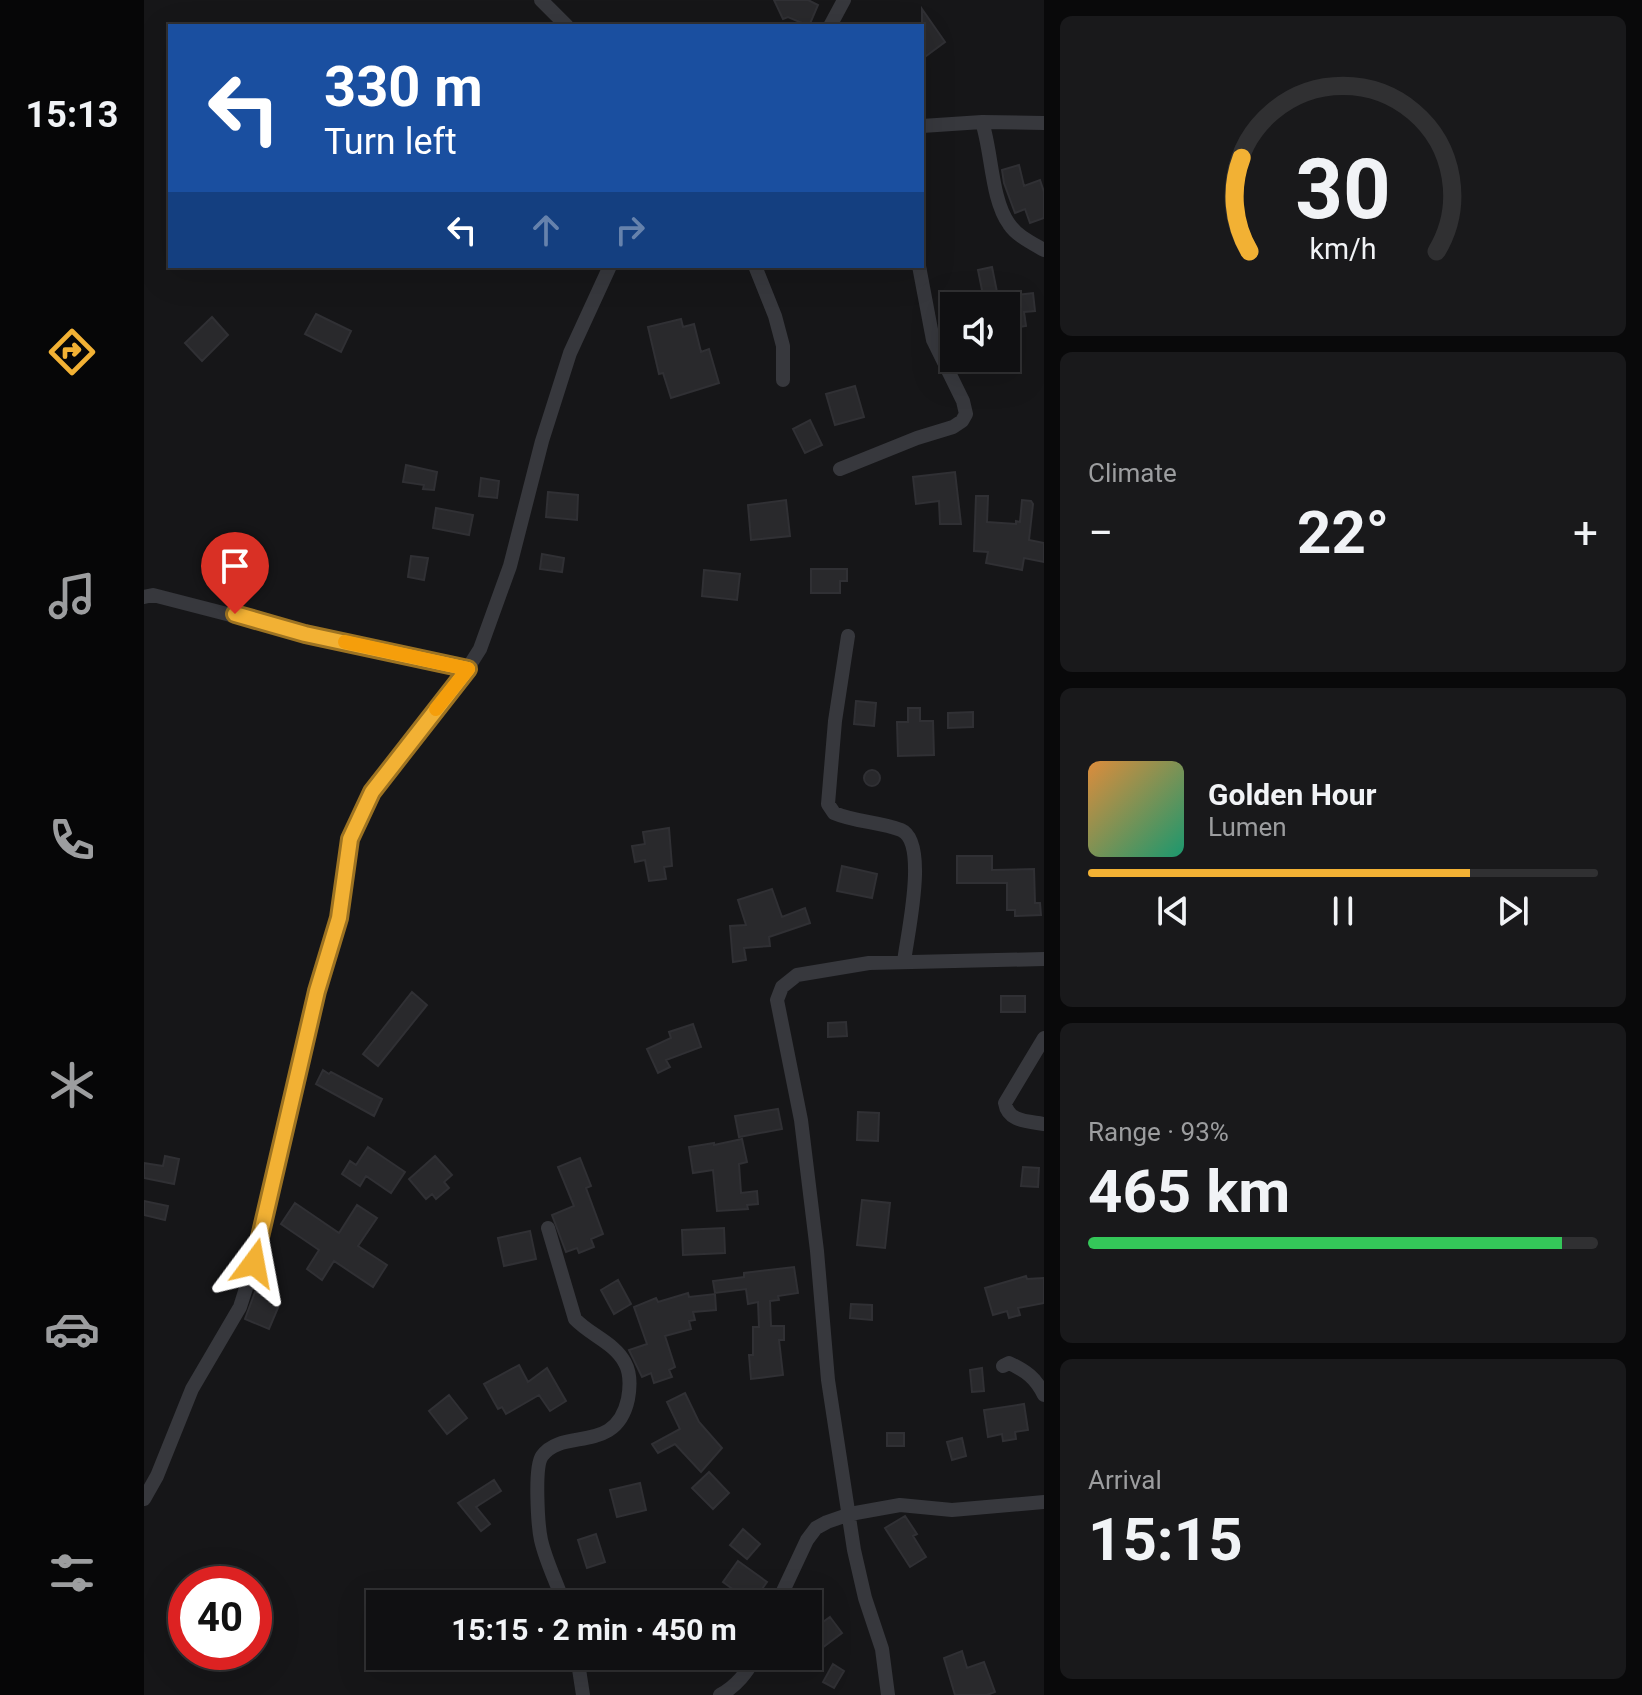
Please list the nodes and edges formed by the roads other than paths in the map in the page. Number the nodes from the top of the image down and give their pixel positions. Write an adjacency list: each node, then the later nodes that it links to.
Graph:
1 (541, 0): 3 (street)
2 (844, 0): 4 (street)
3 (565, 24)
4 (831, 24)
5 (982, 122): 6 (street); 7 (street); 8 (street)
6 (1044, 123)
7 (924, 126)
8 (1044, 250)
9 (609, 268): 16 (street)
10 (756, 268): 12 (street)
11 (919, 268): 13 (street)
12 (783, 380)
13 (840, 469)
14 (144, 597): 16 (street)
15 (848, 636): 18 (street)
16 (468, 669): 24 (street)
17 (1044, 959): 18 (street)
18 (904, 962): 26 (street)
19 (1044, 1038): 20 (street)
20 (1044, 1124)
21 (548, 1228): 27 (street)
22 (1003, 1366): 23 (street)
23 (1044, 1395)
24 (144, 1499)
25 (1044, 1502): 26 (street)
26 (850, 1514): 28 (street); 33 (street)
27 (559, 1590)
28 (784, 1590)
29 (579, 1670): 31 (street)
30 (748, 1670): 32 (street)
31 (583, 1695)
32 (720, 1695)
33 (888, 1695)

